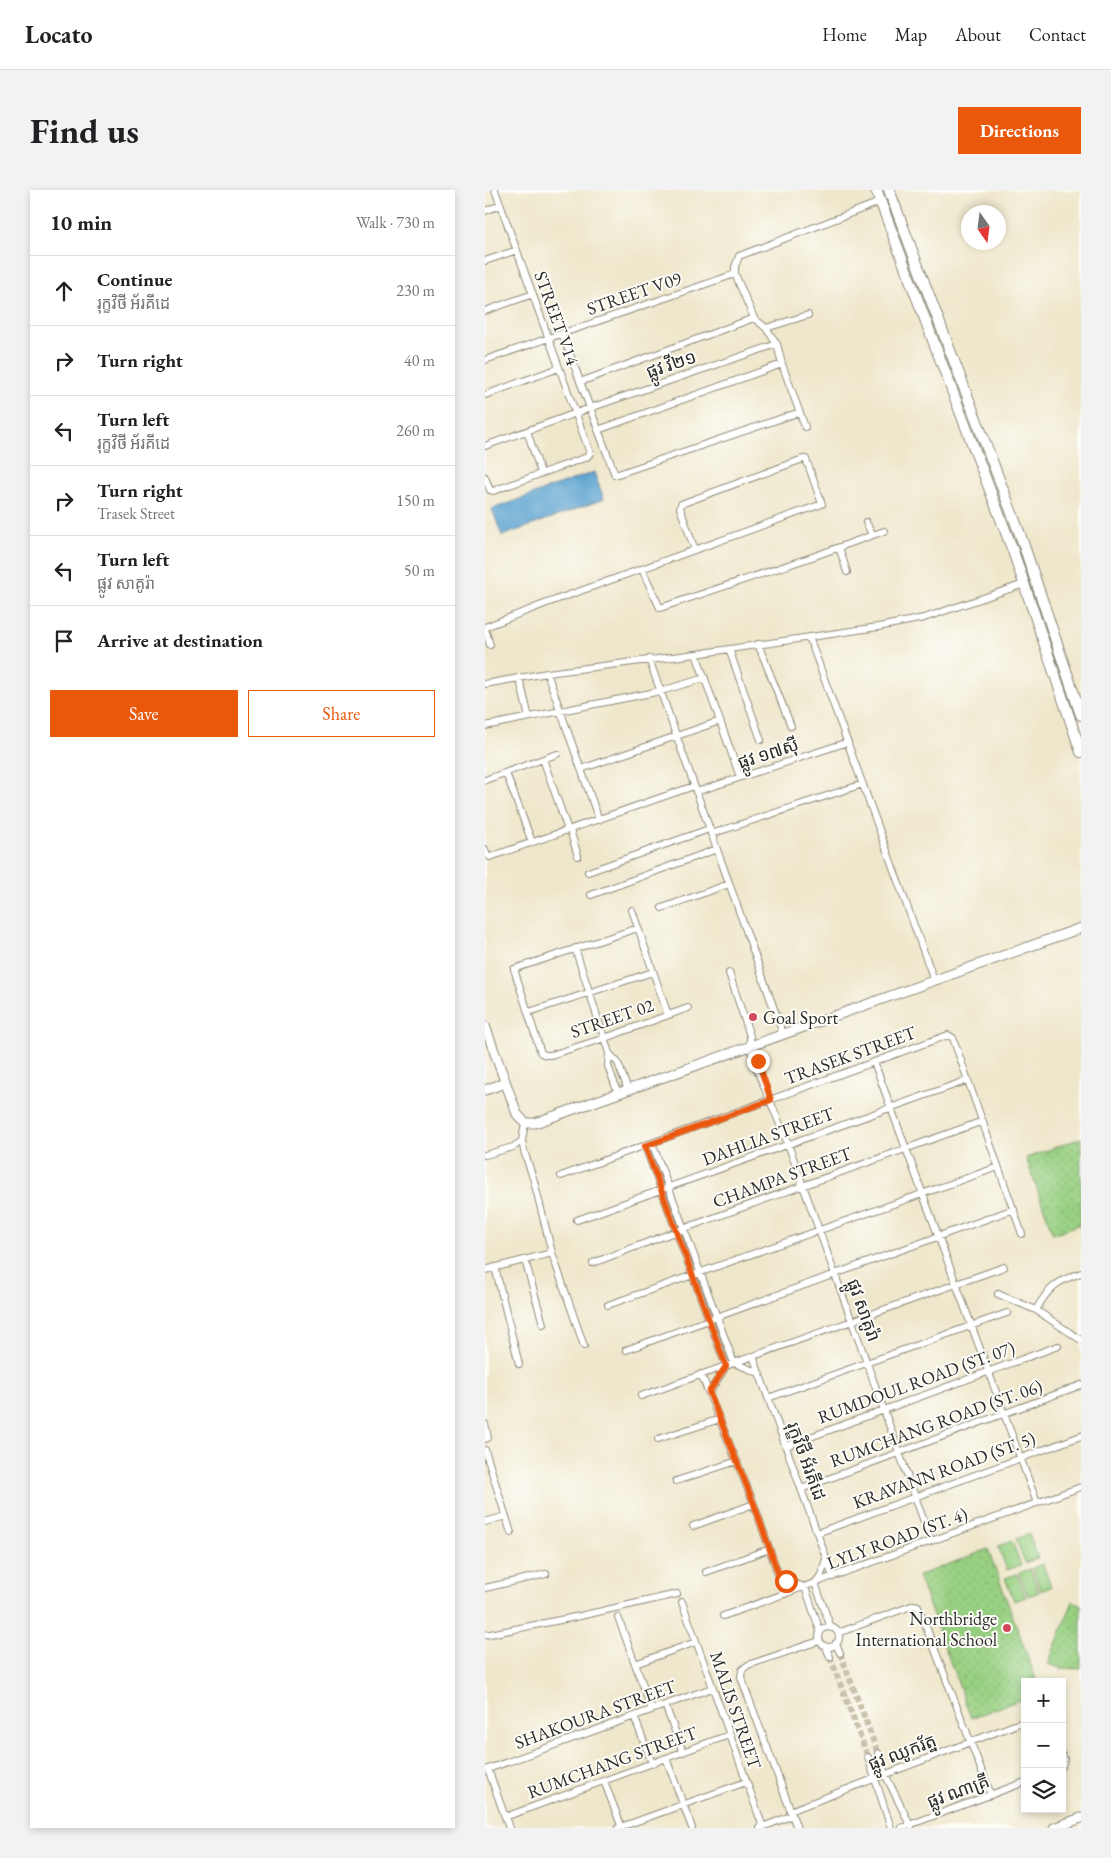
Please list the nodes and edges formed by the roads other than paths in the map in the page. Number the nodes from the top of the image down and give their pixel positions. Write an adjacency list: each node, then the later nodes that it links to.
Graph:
1 (495, 190): 5 (street, STREET V14)
2 (876, 190): 4 (main road)
3 (889, 190): 55 (main road)
4 (880, 202): 9 (street); 41 (main road)
5 (501, 205): 6 (street); 7 (street, STREET V14)
6 (485, 211)
7 (517, 250): 8 (street); 10 (street, STREET V14)
8 (485, 262)
9 (735, 274): 13 (street); 15 (street, STREET V09)
10 (533, 294): 11 (street); 16 (street, STREET V14)
11 (485, 311)
12 (808, 315): 14 (street)
13 (754, 318): 14 (street); 23 (street)
14 (766, 328): 17 (street)
15 (562, 333): 16 (street, STREET V09); 18 (street)
16 (549, 338): 19 (street, STREET V09); 20 (street, STREET V14)
17 (777, 344): 21 (street); 25 (street, ផ្លូវ វី២១)
18 (570, 356): 20 (street); 23 (street)
19 (485, 360)
20 (557, 360): 22 (street, STREET V14)
21 (782, 364): 26 (street); 29 (street)
22 (559, 368): 24 (street); 27 (street, STREET V14)
23 (580, 382): 25 (street)
24 (485, 395)
25 (590, 408): 27 (street, ផ្លូវ វី២១); 29 (street)
26 (799, 412): 28 (street); 29 (street)
27 (576, 414): 30 (street, ផ្លូវ វី២១); 32 (street, STREET V14)
28 (805, 428)
29 (598, 430)
30 (527, 431): 31 (street, ផ្លូវ វី២១); 32 (street)
31 (485, 446)
32 (541, 474): 33 (street)
33 (485, 477)
34 (866, 522): 36 (street)
35 (884, 531): 36 (street)
36 (871, 536): 37 (street)
37 (839, 547): 39 (street); 40 (street)
38 (695, 550): 38 (street); 39 (street)
39 (642, 569): 42 (street)
40 (847, 572)
41 (1024, 584): 43 (street); 63 (main road)
42 (485, 628): 45 (street)
43 (809, 637): 44 (street); 62 (street)
44 (759, 644): 46 (street); 59 (street)
45 (490, 645)
46 (729, 649): 47 (street); 61 (street)
47 (696, 654): 48 (street); 51 (street)
48 (649, 659): 49 (street); 53 (street)
49 (547, 673): 50 (street); 54 (street)
50 (519, 678): 52 (street); 56 (street)
51 (705, 678): 53 (street); 57 (street)
52 (485, 684)
53 (661, 691): 54 (street); 60 (street)
54 (560, 711): 56 (street); 66 (street)
55 (1081, 715)
56 (529, 717): 58 (street)
57 (720, 720): 60 (street); 68 (street)
58 (485, 726)
59 (791, 726)
60 (676, 735): 66 (street); 71 (street)
61 (761, 740)
62 (848, 742): 68 (street, ផ្លូវ ១៧ស៊ី); 70 (street)
63 (1081, 750)
64 (557, 754): 65 (street)
65 (543, 759): 67 (street); 73 (street)
66 (581, 770): 72 (street)
67 (506, 773): 69 (street); 75 (street)
68 (740, 777): 71 (street, ផ្លូវ ១៧ស៊ី)
69 (485, 780)
70 (863, 784): 74 (street); 89 (street)
71 (695, 789): 72 (street, ផ្លូវ ១៧ស៊ី); 74 (street)
72 (599, 820): 73 (street, ផ្លូវ ១៧ស៊ី)
73 (569, 830): 75 (street, ផ្លូវ ១៧ស៊ី); 78 (street)
74 (710, 831): 77 (street); 79 (street)
75 (532, 842): 76 (street, ផ្លូវ ១៧ស៊ី)
76 (485, 849)
77 (717, 849): 80 (street); 81 (street)
78 (578, 856)
79 (588, 872)
80 (729, 884): 82 (street); 95 (street)
81 (591, 895)
82 (663, 908)
83 (632, 910): 84 (street)
84 (638, 928): 86 (street); 87 (street)
85 (1081, 928): 89 (street)
86 (575, 948): 90 (street); 92 (street)
87 (653, 972): 90 (street); 93 (street)
88 (729, 973): 97 (street, ផ្លូវ សាគូរ៉ា)
89 (934, 980): 95 (street)
90 (591, 992): 92 (street); 96 (street)
91 (688, 1008): 93 (street, STREET 02)
92 (529, 1012): 96 (street, STREET 02)
93 (668, 1015): 96 (street, STREET 02)
94 (485, 1026): 101 (street)
95 (783, 1034): 97 (street)
96 (605, 1038): 98 (street)
97 (751, 1050): 103 (street); 104 (street, ផ្លូវ សាគូរ៉ា); 104 (street, ផ្លូវ សាគូរ៉ា)
98 (609, 1052): 103 (street); 105 (street)
99 (874, 1062): 100 (street, TRASEK STREET); 106 (street, TRASEK STREET); 107 (street)
100 (968, 1080): 107 (street, DAHLIA STREET); 108 (street)
101 (505, 1083): 102 (street); 109 (street)
102 (485, 1090)
103 (627, 1090): 105 (street)
104 (767, 1091): 106 (street, ផ្លូវ សាគូរ៉ា)
105 (618, 1093): 109 (street)
106 (771, 1100): 111 (street, TRASEK STREET); 112 (street, ផ្លូវ សាគូរ៉ា)
107 (891, 1108): 112 (street, DAHLIA STREET); 113 (street)
108 (983, 1121): 113 (street, CHAMPA STREET); 115 (street)
109 (525, 1124): 110 (street)
110 (522, 1141): 114 (street); 128 (street)
111 (649, 1144): 116 (street, TRASEK STREET); 117 (street); 119 (street)
112 (788, 1144): 117 (street, DAHLIA STREET); 118 (street, ផ្លូវ សាគូរ៉ា)
113 (906, 1148): 118 (street, CHAMPA STREET); 120 (street)
114 (485, 1155)
115 (999, 1166): 120 (street); 121 (street)
116 (561, 1176)
117 (668, 1186): 119 (street, DAHLIA STREET); 123 (street)
118 (803, 1186): 123 (street, CHAMPA STREET); 124 (street, ផ្លូវ សាគូរ៉ា)
119 (661, 1189): 122 (street, DAHLIA STREET); 125 (street)
120 (923, 1194): 124 (street); 127 (street)
121 (1013, 1209): 126 (street); 127 (street)
122 (577, 1220)
123 (684, 1228): 125 (street, CHAMPA STREET); 134 (street)
124 (819, 1230): 134 (street); 137 (street, ផ្លូវ សាគូរ៉ា)
125 (677, 1231): 130 (street, CHAMPA STREET); 136 (street)
126 (1022, 1234)
127 (939, 1237): 137 (street); 138 (street)
128 (552, 1253): 129 (street); 149 (street)
129 (525, 1260): 132 (street); 146 (street)
130 (593, 1263)
131 (1003, 1266): 138 (street)
132 (495, 1267): 133 (street); 155 (street)
133 (485, 1270)
134 (700, 1272): 136 (street); 143 (street)
135 (1081, 1272): 141 (street)
136 (693, 1275): 140 (street); 144 (street)
137 (835, 1275): 143 (street); 145 (street, ផ្លូវ សាគូរ៉ា)
138 (956, 1284): 145 (street); 147 (street)
139 (998, 1294): 141 (street)
140 (608, 1305)
141 (1036, 1310): 148 (street)
142 (1007, 1313): 147 (street)
143 (717, 1317): 144 (street); 153 (street)
144 (709, 1320): 151 (street); 156 (street)
145 (852, 1321): 152 (street); 154 (street, ផ្លូវ សាគូរ៉ា)
146 (543, 1324)
147 (972, 1326): 154 (street); 157 (street)
148 (1081, 1340)
149 (584, 1346)
150 (1058, 1346): 157 (street, RUMDOUL ROAD (ST. 07))
151 (626, 1350)
152 (753, 1356): 153 (street); 158 (street, រុក្ខវិថី អ័រគីដេ)
153 (734, 1363): 156 (street); 158 (street)
154 (867, 1363): 163 (street); 164 (street, ផ្លូវ សាគូរ៉ា)
155 (519, 1364)
156 (726, 1366): 159 (street); 161 (street)
157 (989, 1371): 164 (street, RUMDOUL ROAD (ST. 07)); 165 (street)
158 (759, 1373): 163 (street, រុក្ខវិថី អ័រគីដេ)
159 (701, 1374): 161 (street); 162 (street)
160 (1081, 1385): 165 (street, RUMCHANG ROAD (ST. 06))
161 (709, 1392): 166 (street)
162 (641, 1396)
163 (768, 1398): 171 (street, រុក្ខវិថី អ័រគីដេ)
164 (884, 1410): 171 (street, RUMDOUL ROAD (ST. 07)); 173 (street, ផ្លូវ សាគូរ៉ា)
165 (1004, 1413): 173 (street, RUMCHANG ROAD (ST. 06)); 174 (street)
166 (720, 1418): 170 (street); 175 (street)
167 (485, 1424): 169 (street)
168 (1081, 1436): 174 (street, KRAVANN ROAD (ST. 5))
169 (485, 1439)
170 (658, 1439)
171 (786, 1446): 178 (street, រុក្ខវិថី អ័រគីដេ)
172 (485, 1450): 182 (street)
173 (899, 1452): 178 (street, RUMCHANG ROAD (ST. 06)); 179 (street, ផ្លូវ សាគូរ៉ា)
174 (1021, 1458): 179 (street, KRAVANN ROAD (ST. 5)); 180 (street)
175 (737, 1461): 176 (street); 181 (street)
176 (676, 1481)
177 (1081, 1487): 180 (street, LYLY ROAD (ST. 4))
178 (801, 1489): 186 (street, រុក្ខវិថី អ័រគីដេ)
179 (915, 1497): 186 (street, KRAVANN ROAD (ST. 5)); 187 (street, ផ្លូវ សាគូរ៉ា)
180 (1037, 1503): 187 (street, LYLY ROAD (ST. 4))
181 (754, 1504): 184 (street); 188 (street)
182 (506, 1516): 183 (street); 185 (street)
183 (485, 1522)
184 (693, 1526)
185 (511, 1533)
186 (817, 1533): 189 (street, រុក្ខវិថី អ័រគីដេ)
187 (931, 1541): 193 (street, LYLY ROAD (ST. 4))
188 (769, 1549): 190 (street); 191 (street)
189 (826, 1559): 193 (street, រុក្ខវិថី អ័រគីដេ); 194 (street)
190 (706, 1572)
191 (778, 1573): 195 (street); 198 (street)
192 (546, 1574): 196 (street)
193 (833, 1577): 194 (street, LYLY ROAD (ST. 4))
194 (815, 1583): 195 (street, LYLY ROAD (ST. 4)); 202 (street)
195 (805, 1587): 198 (street, LYLY ROAD (ST. 4)); 203 (street)
196 (485, 1588)
197 (677, 1594): 205 (street)
198 (785, 1594): 200 (street, LYLY ROAD (ST. 4))
199 (682, 1602): 207 (street, MALIS STREET)
200 (723, 1616)
201 (618, 1617): 212 (street)
202 (831, 1628): 203 (street); 204 (street)
203 (820, 1631): 206 (street)
204 (837, 1633): 208 (street); 219 (street)
205 (485, 1635)
206 (819, 1640): 209 (street); 232 (street)
207 (696, 1642): 212 (street); 213 (street, MALIS STREET)
208 (836, 1643): 209 (street); 210 (street)
209 (826, 1647): 211 (street)
210 (840, 1653)
211 (830, 1656)
212 (635, 1664): 215 (street)
213 (713, 1688): 214 (street, SHAKOURA STREET); 218 (street, MALIS STREET)
214 (665, 1705): 215 (street, SHAKOURA STREET); 220 (street)
215 (652, 1710): 216 (street, SHAKOURA STREET)
216 (634, 1716): 224 (street); 233 (street, SHAKOURA STREET)
217 (1021, 1722): 219 (street, ផ្លូវ ឈូករ័ត្ន)
218 (729, 1735): 220 (street, RUMCHANG STREET); 228 (street, MALIS STREET)
219 (971, 1741): 225 (street, ផ្លូវ ឈូករ័ត្ន); 230 (street)
220 (683, 1752): 223 (street, RUMCHANG STREET)
221 (878, 1753): 225 (street)
222 (868, 1757): 226 (street)
223 (666, 1758): 224 (street, RUMCHANG STREET); 231 (street)
224 (652, 1763): 227 (street, RUMCHANG STREET)
225 (885, 1774): 226 (street, ផ្លូវ ឈូករ័ត្ន); 235 (street)
226 (876, 1778): 232 (street, ផ្លូវ ឈូករ័ត្ន); 241 (street)
227 (604, 1781): 233 (street, RUMCHANG STREET); 238 (street)
228 (746, 1782): 231 (street); 236 (street, MALIS STREET)
229 (1021, 1784): 230 (street, ផ្លូវ ណាគ្រី)
230 (991, 1795): 235 (street, ផ្លូវ ណាគ្រី)
231 (683, 1804): 238 (street); 239 (street)
232 (789, 1814): 236 (street, ផ្លូវ ឈូករ័ត្ន); 240 (street)
233 (505, 1817): 237 (street)
234 (1081, 1818): 243 (street)
235 (911, 1826): 242 (street, ផ្លូវ ណាគ្រី)
236 (761, 1827)
237 (509, 1828)
238 (620, 1828)
239 (692, 1828)
240 (797, 1828)
241 (891, 1828)
242 (901, 1828)
243 (1054, 1828)

